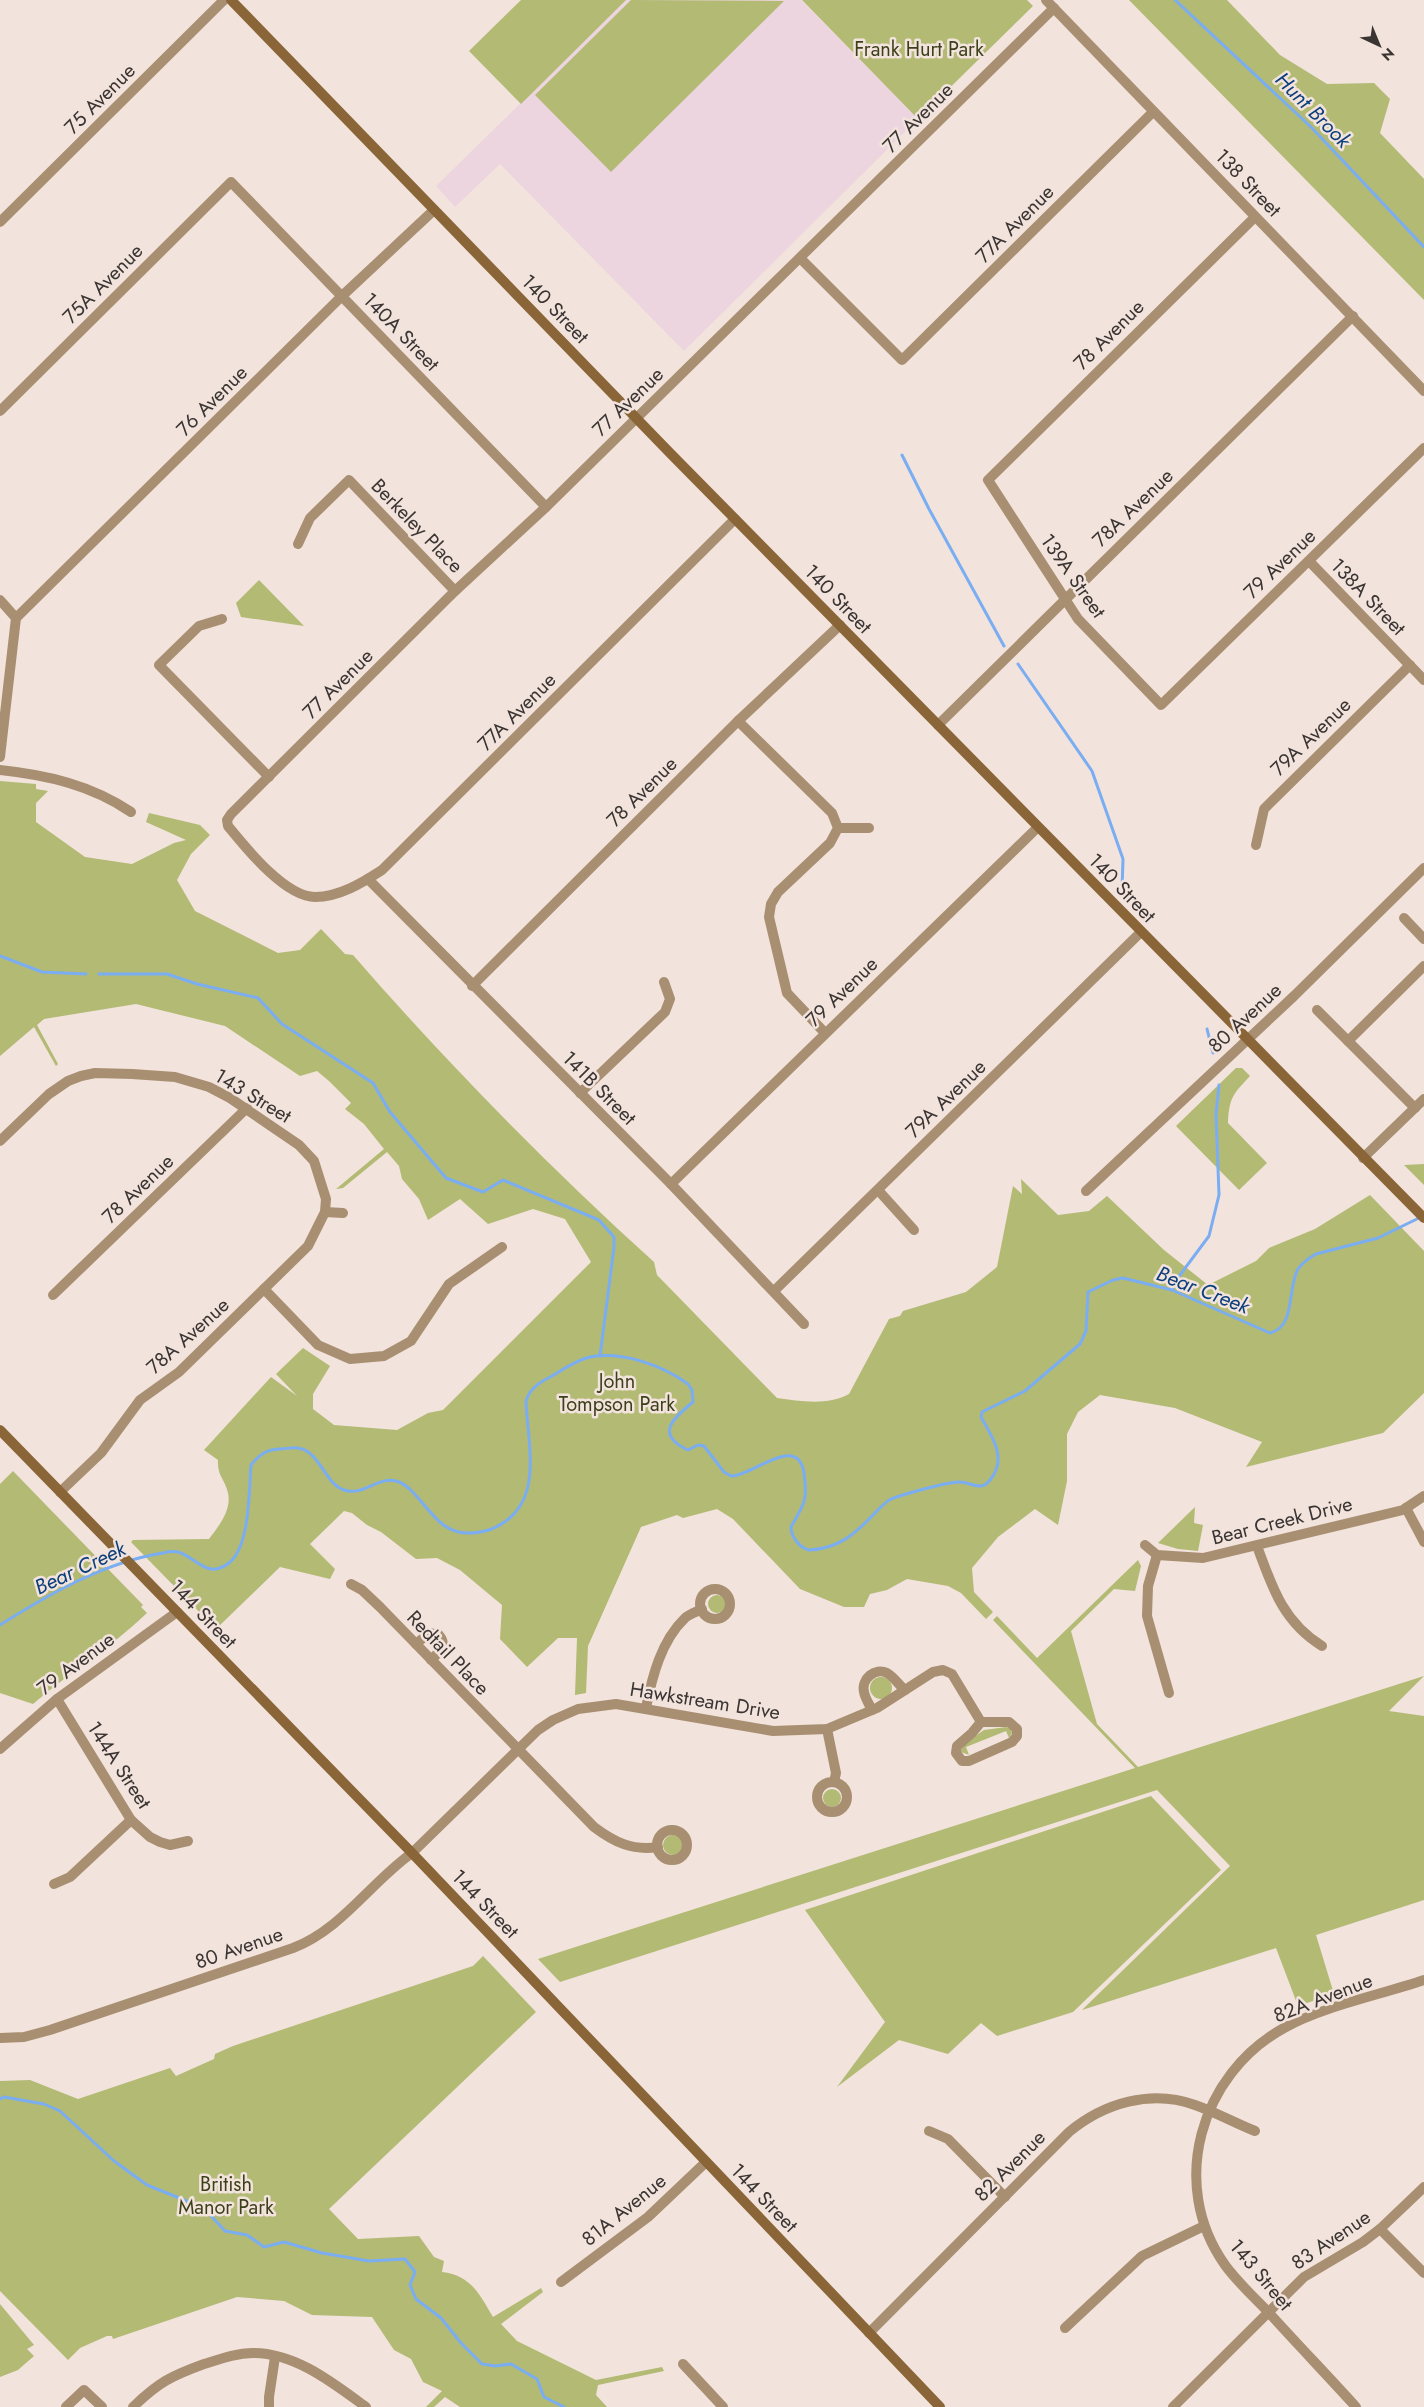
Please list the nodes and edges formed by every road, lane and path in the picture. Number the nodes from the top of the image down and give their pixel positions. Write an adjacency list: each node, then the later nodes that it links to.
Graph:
1 (224, 0): 9 (street, 75 Avenue)
2 (231, 0): 7 (main road, 140 Street)
3 (1046, 0): 4 (street, 138 Street)
4 (1054, 8): 5 (street, 138 Street); 10 (street, 77 Avenue)
5 (1153, 112): 8 (street, 138 Street); 10 (street, 77A Avenue)
6 (231, 182): 11 (street, 140A Street); 14 (street, 75A Avenue)
7 (434, 210): 11 (street, 76 Avenue); 15 (main road, 140 Street)
8 (1256, 216): 12 (street, 138 Street); 17 (street, 78 Avenue)
9 (0, 222)
10 (800, 258): 15 (street, 77 Avenue)
11 (342, 296): 18 (street, 140A Street); 25 (street, 76 Avenue)
12 (1353, 316): 13 (street, 138 Street); 23 (street, 78A Avenue)
13 (1424, 391)
14 (0, 411)
15 (637, 418): 18 (street, 77 Avenue); 19 (main road, 140 Street)
16 (1424, 448): 21 (street, 79 Avenue)
17 (988, 480): 23 (street, 139A Street)
18 (546, 507): 22 (street, 77 Avenue)
19 (735, 519): 27 (main road, 140 Street); 42 (street, 77A Avenue)
20 (298, 544): 22 (street, Berkeley Place)
21 (1309, 561): 28 (street, 138A Street); 30 (street, 79 Avenue)
22 (455, 591): 35 (street, 77 Avenue)
23 (1065, 599): 30 (street, 139A Street); 32 (street, 78A Avenue)
24 (0, 600): 25 (street)
25 (16, 618): 33 (street)
26 (222, 619): 35 (street)
27 (840, 625): 31 (street, 78 Avenue); 32 (main road, 140 Street)
28 (1410, 665): 29 (street, 138A Street); 40 (street, 79A Avenue)
29 (1424, 680)
30 (1161, 705)
31 (738, 721): 38 (street); 49 (street, 78 Avenue)
32 (938, 726): 37 (main road, 140 Street)
33 (0, 757)
34 (0, 770): 36 (street)
35 (269, 777): 43 (street, 77 Avenue)
36 (130, 812)
37 (1038, 827): 45 (main road, 140 Street); 51 (street, 79 Avenue)
38 (838, 828): 39 (street); 51 (street)
39 (868, 828)
40 (1256, 845)
41 (1424, 868): 52 (street, 80 Avenue)
42 (368, 879): 43 (street, 77A Avenue); 49 (street, 141B Street)
43 (304, 895)
44 (1404, 918): 46 (street)
45 (1141, 932): 52 (main road, 140 Street); 61 (street, 79A Avenue)
46 (1424, 938)
47 (1424, 966): 53 (street)
48 (664, 982): 54 (street)
49 (472, 986): 54 (street, 141B Street)
50 (1317, 1010): 53 (street)
51 (825, 1032): 60 (street, 79 Avenue)
52 (1247, 1040): 59 (main road, 140 Street); 62 (street, 80 Avenue)
53 (1348, 1041): 57 (street)
54 (580, 1093): 60 (street, 141B Street)
55 (1424, 1099): 57 (street)
56 (247, 1108): 58 (street, 143 Street); 63 (street, 143 Street); 71 (street, 78 Avenue)
57 (1415, 1108): 59 (street)
58 (0, 1141)
59 (1363, 1158): 66 (main road, 140 Street)
60 (671, 1184): 70 (street, 141B Street)
61 (878, 1190): 67 (street); 70 (street, 79A Avenue)
62 (1086, 1191)
63 (326, 1199): 64 (street, 78A Avenue)
64 (325, 1212): 65 (street); 69 (street, 78A Avenue)
65 (343, 1213)
66 (1424, 1218)
67 (914, 1230)
68 (502, 1247): 69 (street)
69 (264, 1289): 74 (street, 78A Avenue)
70 (774, 1291): 72 (street, 141B Street)
71 (53, 1295)
72 (804, 1324)
73 (0, 1430): 74 (main road, 144 Street)
74 (60, 1492): 83 (main road, 144 Street)
75 (1424, 1496): 76 (street, Bear Creek Drive)
76 (1406, 1508): 77 (street); 79 (street, Bear Creek Drive)
77 (1424, 1542)
78 (1146, 1546): 80 (street)
79 (1256, 1546): 80 (street, Bear Creek Drive); 85 (street)
80 (1157, 1555): 88 (street)
81 (350, 1584): 84 (street, Redtail Place)
82 (702, 1609): 90 (street)
83 (177, 1612): 89 (street, 79 Avenue); 100 (main road, 144 Street)
84 (416, 1644): 86 (street, Redtail Place); 86 (street)
85 (1322, 1646)
86 (431, 1660): 95 (street, Redtail Place)
87 (904, 1690): 91 (street, Hawkstream Drive); 91 (street); 92 (street, Hawkstream Drive)
88 (1170, 1693)
89 (57, 1700): 94 (street, 79 Avenue); 97 (street, 144A Street)
90 (646, 1708): 93 (street, Hawkstream Drive); 95 (street, Hawkstream Drive)
91 (872, 1710): 93 (street, Hawkstream Drive)
92 (981, 1722): 92 (street)
93 (827, 1729): 96 (street)
94 (0, 1748)
95 (519, 1750): 99 (street, Redtail Place); 100 (street, Hawkstream Drive)
96 (834, 1782)
97 (132, 1820): 98 (street, 144A Street); 101 (street)
98 (188, 1841)
99 (658, 1848)
100 (412, 1853): 103 (street, 80 Avenue); 107 (main road, 144 Street)
101 (54, 1884)
102 (1424, 1980): 104 (street, 82A Avenue)
103 (0, 2038)
104 (1209, 2112): 106 (street, 82 Avenue); 109 (street, 82 Avenue); 110 (street, 143 Street)
105 (929, 2131): 109 (street)
106 (1255, 2131)
107 (706, 2162): 113 (street, 81A Avenue); 116 (main road, 144 Street)
108 (1424, 2187): 111 (street, 83 Avenue)
109 (1004, 2196): 116 (street, 82 Avenue)
110 (1204, 2226): 114 (street, 143 Street); 115 (street)
111 (1380, 2229): 112 (street); 114 (street, 83 Avenue)
112 (1424, 2273)
113 (561, 2282)
114 (1269, 2313): 126 (street, 83 Avenue); 127 (street, 143 Street)
115 (1065, 2328)
116 (869, 2333): 125 (main road, 144 Street)
117 (275, 2357): 121 (street); 122 (street); 123 (street)
118 (683, 2364): 124 (street)
119 (66, 2407): 120 (street)
120 (102, 2407)
121 (133, 2407)
122 (269, 2407)
123 (366, 2407)
124 (723, 2407)
125 (940, 2407)
126 (1173, 2407)
127 (1356, 2407)

